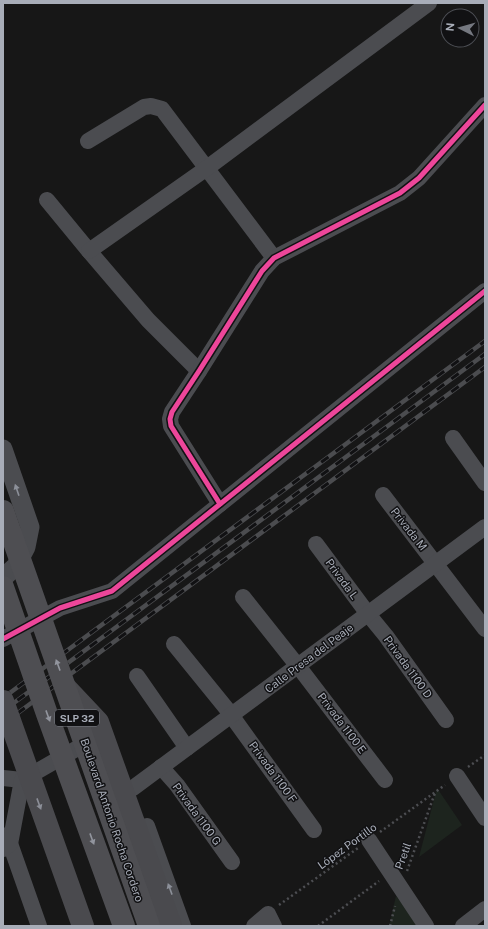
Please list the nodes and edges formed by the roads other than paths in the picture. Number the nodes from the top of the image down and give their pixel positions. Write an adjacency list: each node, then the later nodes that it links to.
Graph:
1 (429, 3): 4 (street)
2 (485, 105): 7 (street)
3 (88, 141): 4 (street)
4 (207, 168): 6 (street); 7 (street)
5 (47, 200): 6 (street)
6 (89, 251): 9 (street)
7 (274, 258): 9 (street)
8 (485, 291): 14 (street)
9 (199, 372): 14 (street)
10 (453, 438): 12 (street)
11 (3, 449): 19 (street, one-way to 11)
12 (485, 483)
13 (383, 495): 18 (street, Privada M)
14 (220, 504): 24 (street)
15 (3, 511): 28 (highway, Boulevard Antonio Rocha Cordero / SLP 32, one-way to 15, bridge)
16 (485, 527): 18 (street, Calle Presa del Peaje)
17 (316, 544): 22 (street, Privada L)
18 (436, 564): 22 (street, Calle Presa del Peaje); 23 (street, Privada M)
19 (3, 578)
20 (3, 587): 49 (highway, SLP 32, one-way to 49, bridge)
21 (243, 597): 26 (street, Privada 1100 E)
22 (368, 614): 26 (street, Calle Presa del Peaje); 31 (street, Privada 1100 D)
23 (485, 629)
24 (3, 639)
25 (174, 644): 30 (street, Privada 1100 F)
26 (298, 666): 30 (street, Calle Presa del Peaje); 37 (street, Privada 1100 E)
27 (137, 676): 32 (street)
28 (66, 688): 50 (highway, Boulevard Antonio Rocha Cordero / SLP 32, bridge); 51 (main road, bridge)
29 (3, 701): 48 (main road, one-way to 48, bridge)
30 (232, 715): 32 (street, Calle Presa del Peaje); 41 (street, Privada 1100 F)
31 (446, 720)
32 (187, 748): 33 (street, Calle Presa del Peaje)
33 (161, 767): 38 (street, Calle Presa del Peaje); 44 (street, Privada 1100 G)
34 (456, 776): 39 (street)
35 (3, 778): 36 (street)
36 (22, 780): 38 (street); 43 (street)
37 (385, 780)
38 (133, 788): 52 (street, one-way to 38)
39 (485, 818)
40 (3, 824): 43 (street)
41 (314, 830)
42 (369, 840): 54 (street)
43 (6, 846): 47 (street)
44 (232, 862)
45 (485, 909): 55 (street)
46 (271, 920): 53 (street)
47 (39, 926)
48 (83, 926)
49 (124, 926)
50 (149, 926)
51 (171, 926)
52 (183, 926)
53 (254, 926)
54 (426, 926)
55 (463, 926)

